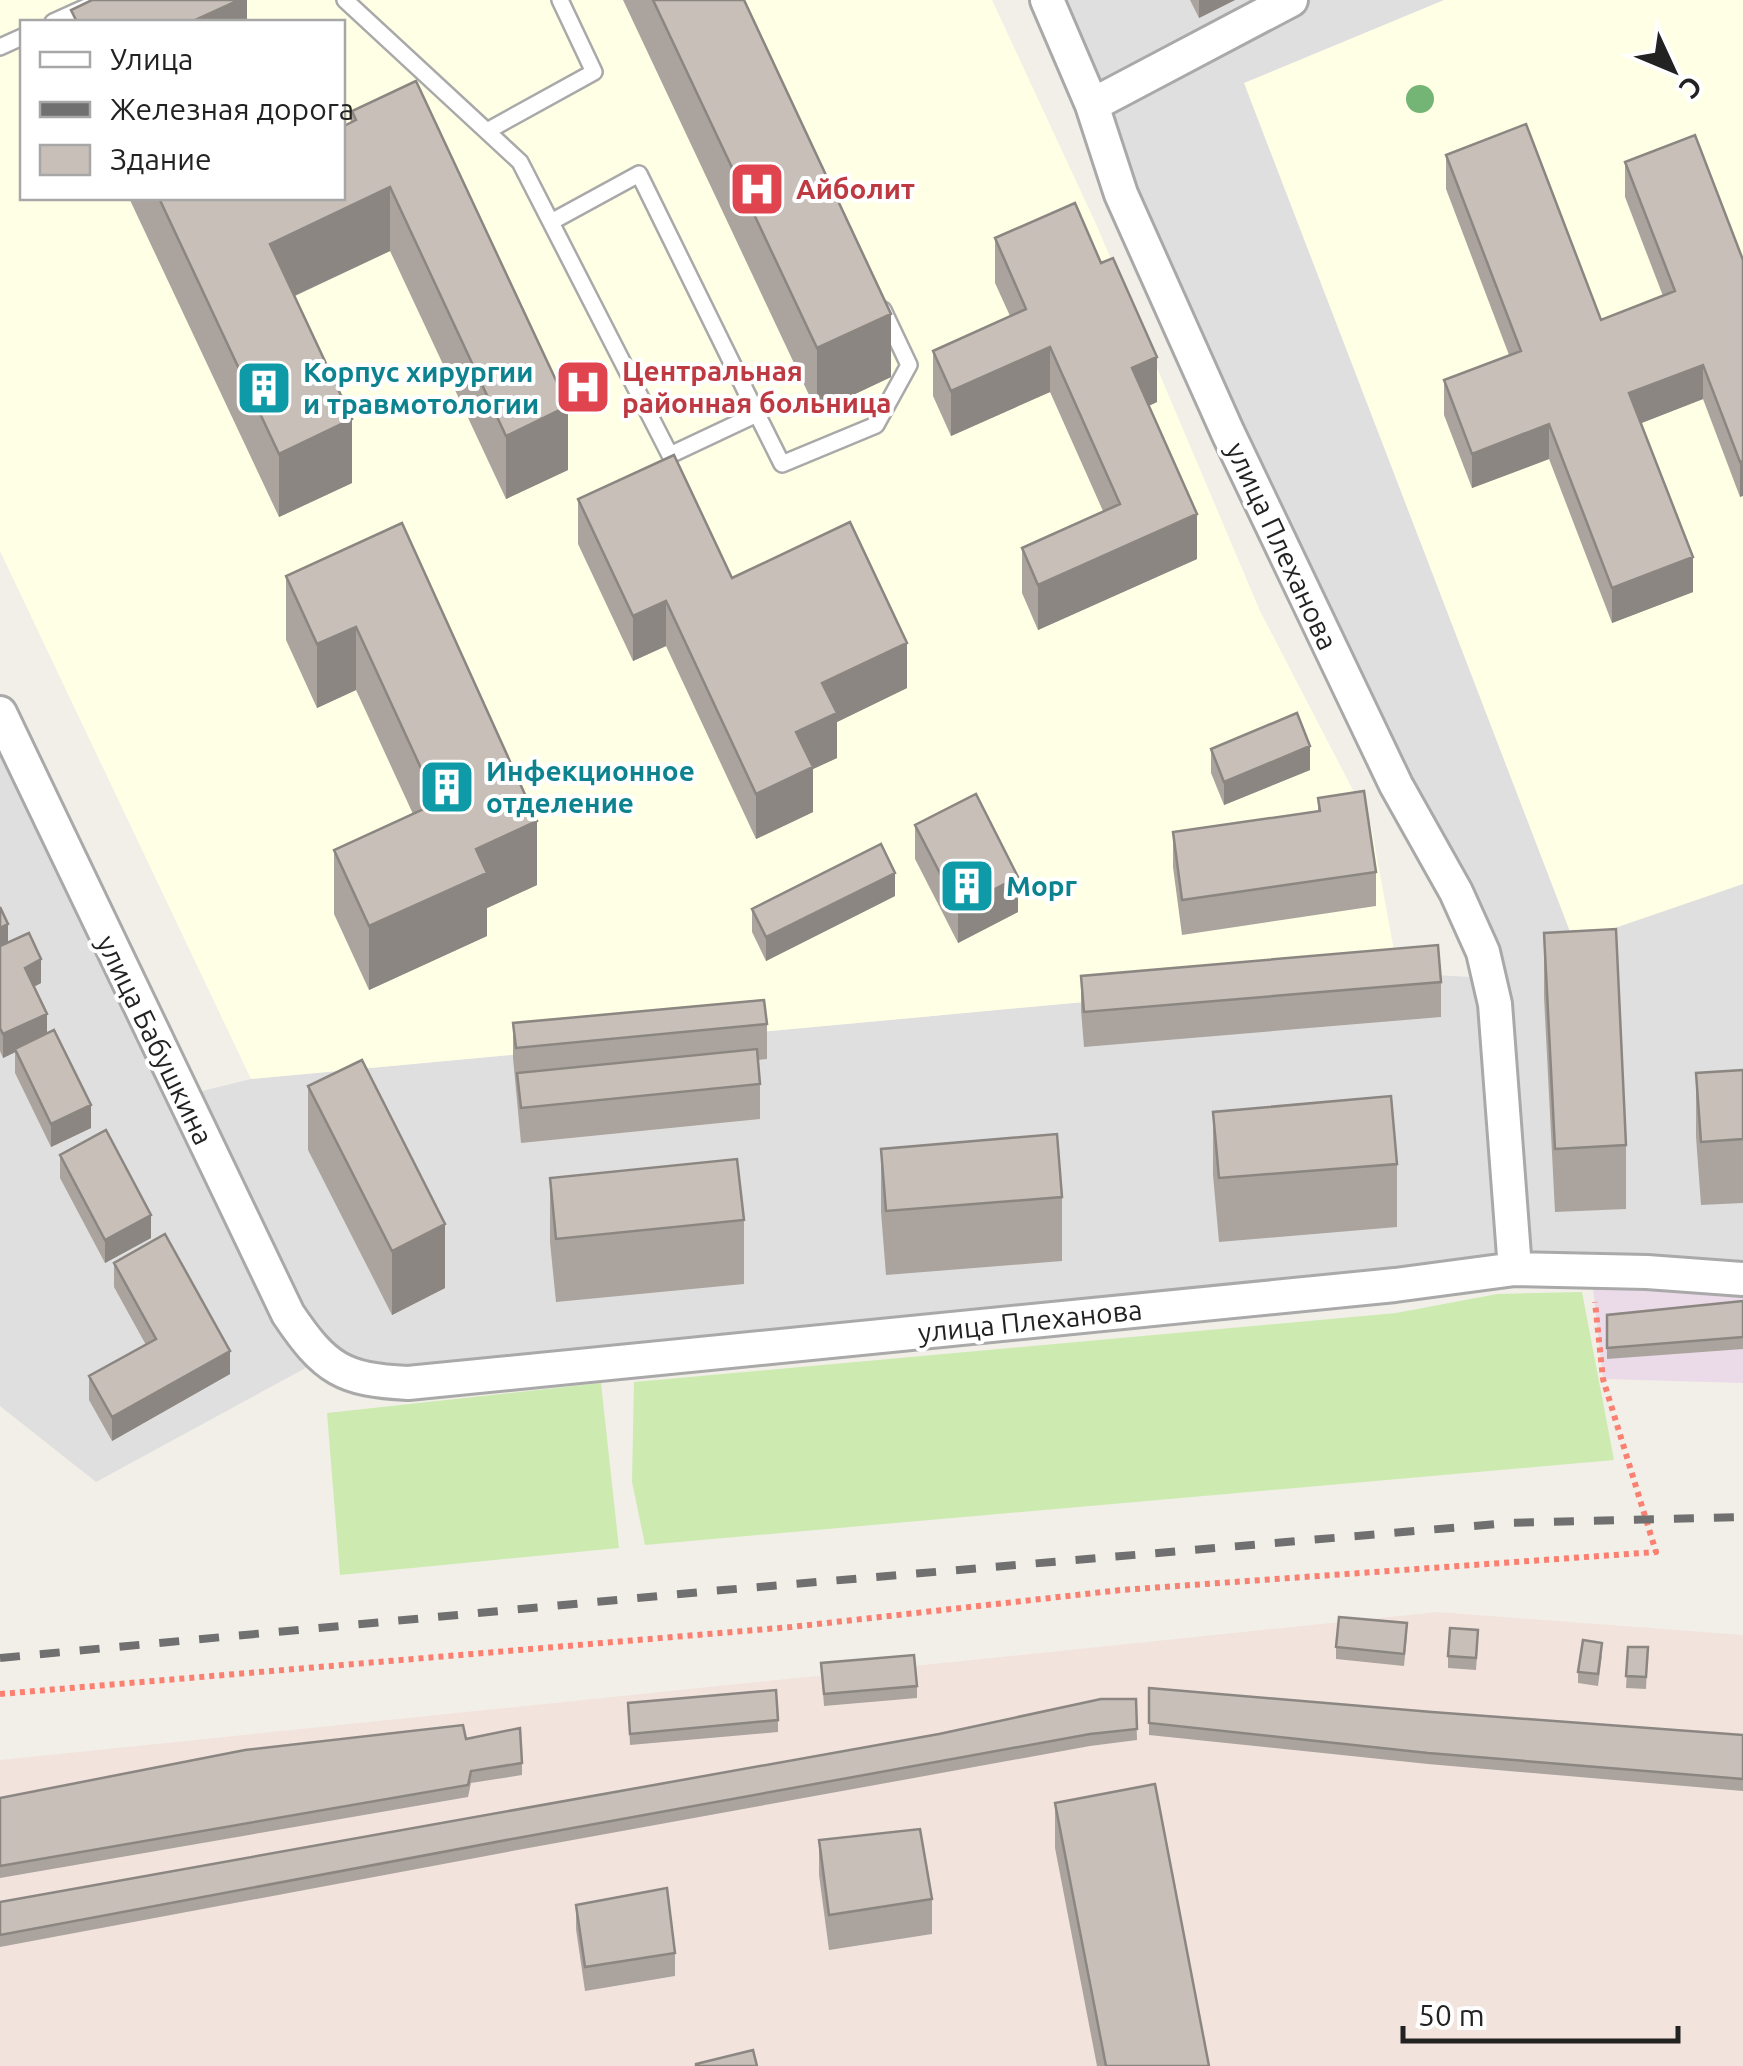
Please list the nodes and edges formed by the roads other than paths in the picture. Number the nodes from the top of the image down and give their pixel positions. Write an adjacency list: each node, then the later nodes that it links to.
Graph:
1 (102, 0): 6 (lane)
2 (345, 0): 8 (lane)
3 (560, 0): 8 (lane)
4 (1047, 0): 7 (street, улица Плеханова)
5 (1291, 0): 7 (street)
6 (57, 20)
7 (1092, 106): 13 (street, улица Плеханова)
8 (486, 131): 9 (lane)
9 (551, 222): 11 (lane); 11 (lane)
10 (877, 296): 11 (lane)
11 (757, 414)
12 (0, 713): 15 (street, улица Бабушкина)
13 (1515, 1270): 14 (street, улица Плеханова); 15 (street, улица Плеханова)
14 (1743, 1279)
15 (324, 1358)

